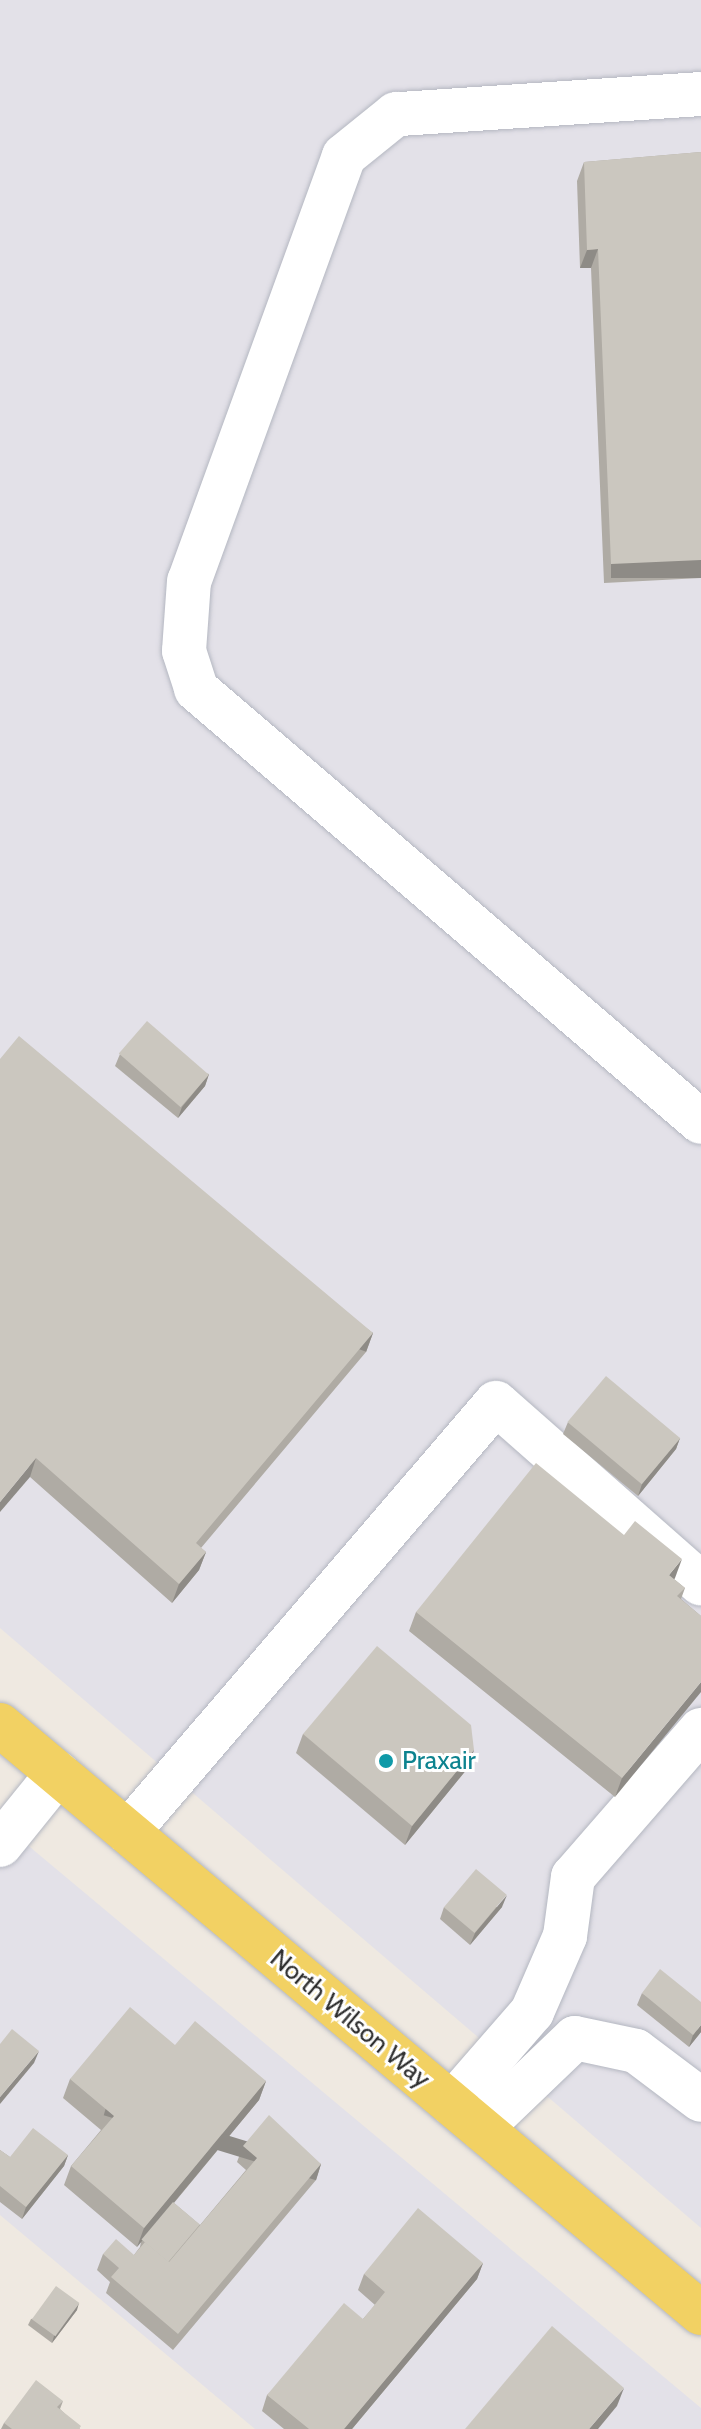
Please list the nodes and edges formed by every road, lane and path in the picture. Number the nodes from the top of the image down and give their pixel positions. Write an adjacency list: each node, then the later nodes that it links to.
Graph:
1 (701, 94): 2 (lane)
2 (701, 1122)
3 (701, 1584): 7 (lane)
4 (0, 1725): 6 (main road, North Wilson Way)
5 (701, 1730): 10 (lane)
6 (58, 1773): 7 (main road, North Wilson Way); 8 (lane)
7 (128, 1832): 10 (main road, North Wilson Way)
8 (0, 1845)
9 (701, 2100): 10 (lane)
10 (467, 2116): 11 (main road, North Wilson Way)
11 (701, 2313)

